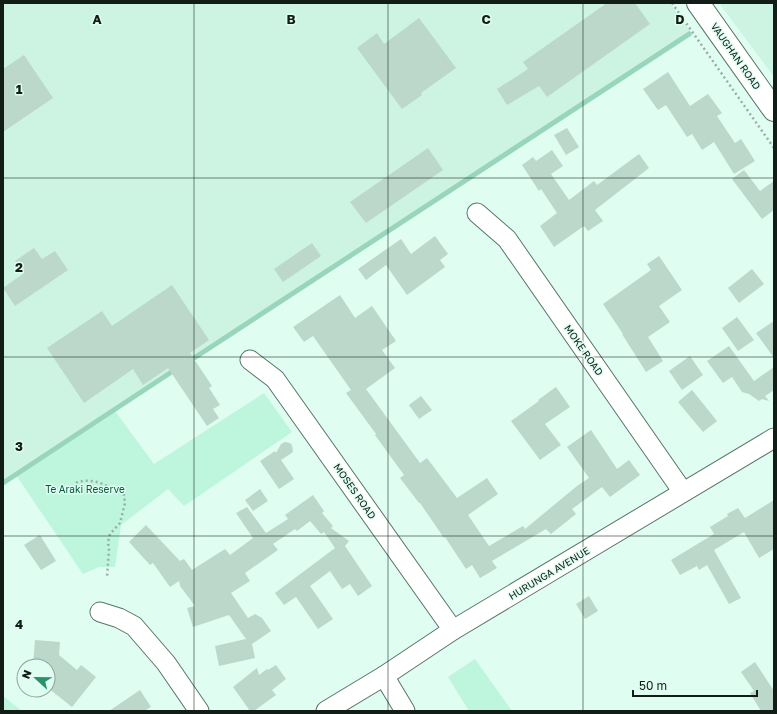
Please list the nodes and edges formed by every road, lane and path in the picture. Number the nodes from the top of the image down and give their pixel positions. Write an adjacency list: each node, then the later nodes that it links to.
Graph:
1 (672, 3): 4 (path)
2 (698, 3): 3 (street, VAUGHAN ROAD)
3 (774, 110)
4 (774, 148)
5 (478, 213): 9 (street, MOKE ROAD)
6 (250, 360): 12 (street, MOSES ROAD)
7 (774, 438): 9 (street, HURUNGA AVENUE)
8 (76, 483): 10 (path)
9 (683, 492): 12 (street, HURUNGA AVENUE)
10 (107, 577)
11 (100, 612): 14 (street)
12 (453, 630): 13 (street, HURUNGA AVENUE)
13 (384, 676): 15 (street, HURUNGA AVENUE); 16 (street)
14 (199, 711)
15 (326, 711)
16 (405, 711)

